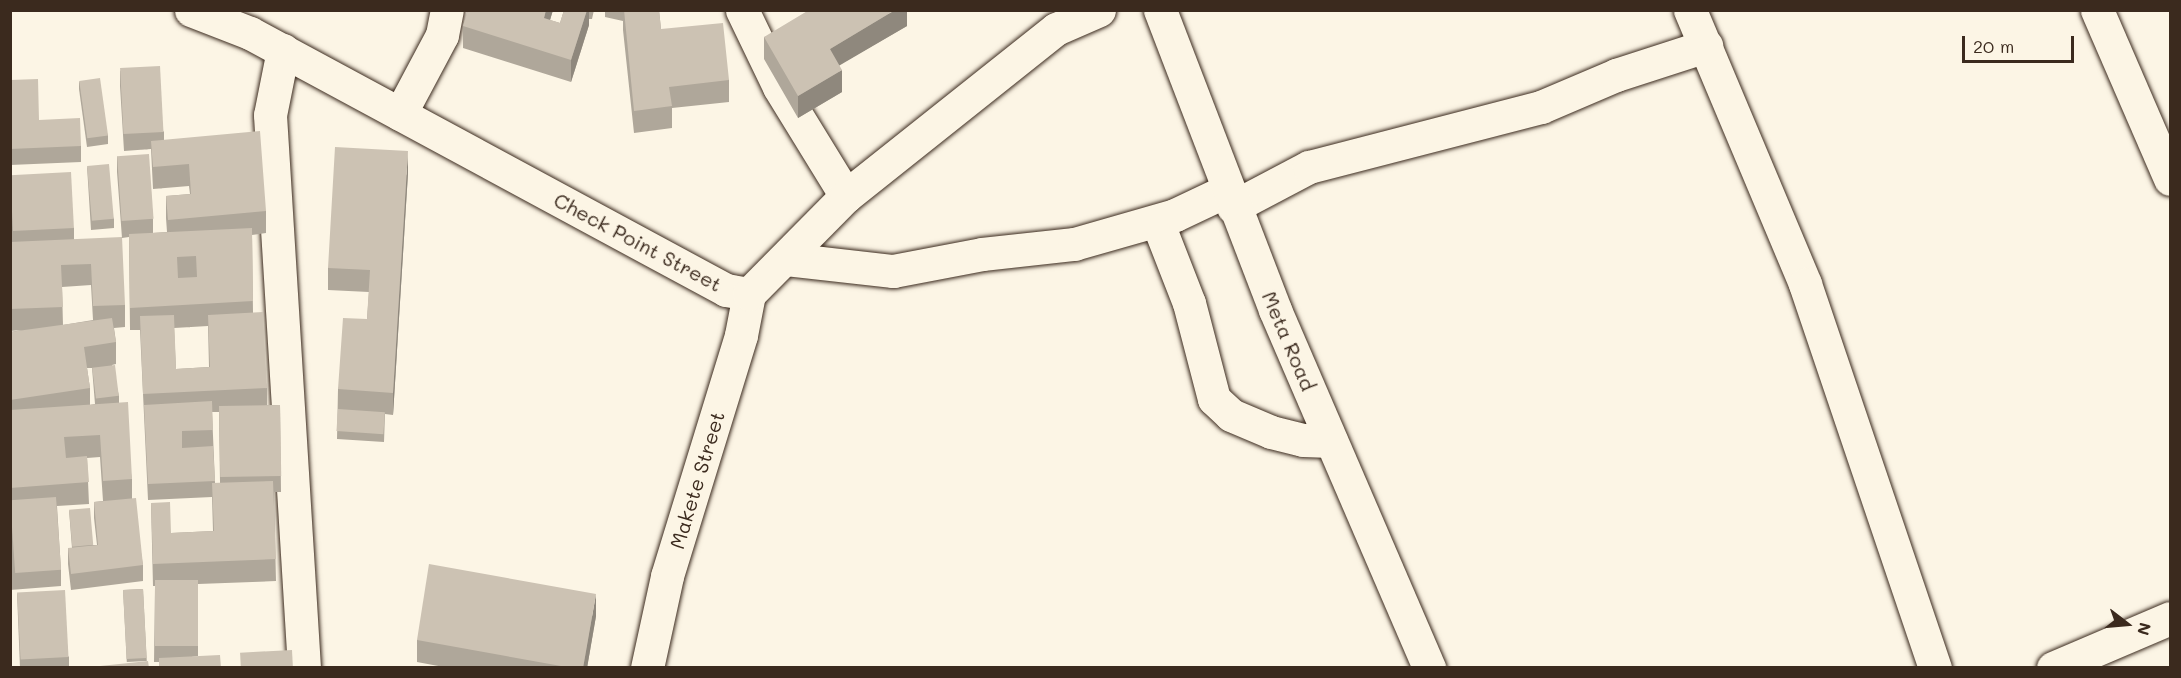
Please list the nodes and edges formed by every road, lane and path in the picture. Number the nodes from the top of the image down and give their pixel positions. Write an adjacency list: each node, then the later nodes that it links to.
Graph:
1 (191, 10): 9 (street, Check Point Street)
2 (447, 10): 10 (street)
3 (742, 10): 12 (street)
4 (1100, 10): 12 (street, Check Point Street)
5 (1160, 10): 13 (street, Meta Road)
6 (1690, 10): 8 (street)
7 (2097, 10): 11 (street)
8 (1706, 46): 13 (street); 22 (street)
9 (283, 50): 10 (street, Check Point Street); 19 (street)
10 (400, 114): 16 (street, Check Point Street)
11 (2170, 179)
12 (846, 196): 15 (street, Check Point Street)
13 (1230, 199): 14 (street); 17 (street, Meta Road)
14 (1157, 221): 15 (street); 17 (street)
15 (786, 259): 16 (street, Check Point Street)
16 (748, 294): 20 (street, Makete Street)
17 (1331, 441): 21 (street, Meta Road)
18 (2170, 618): 23 (street)
19 (304, 668)
20 (647, 668)
21 (1429, 668)
22 (1935, 668)
23 (2053, 668)

